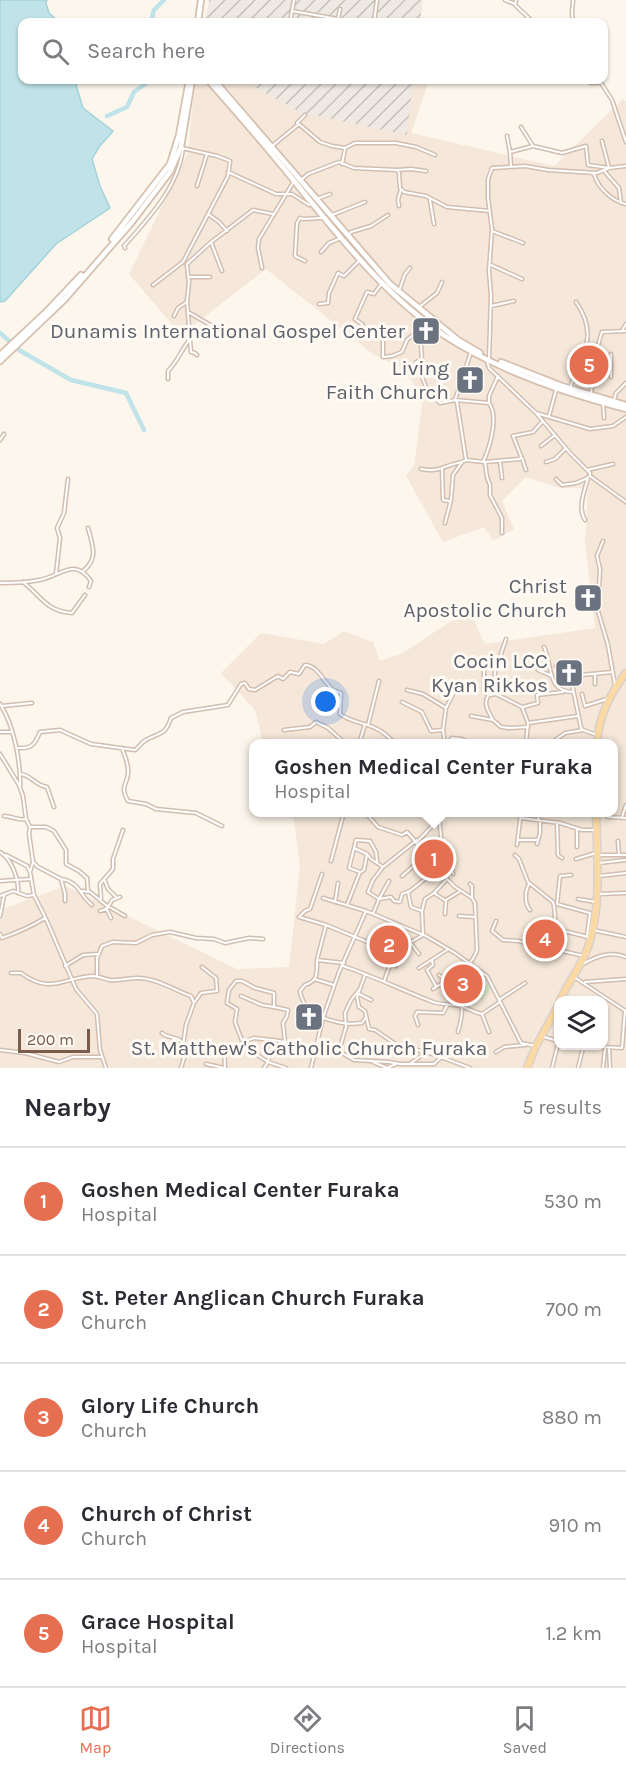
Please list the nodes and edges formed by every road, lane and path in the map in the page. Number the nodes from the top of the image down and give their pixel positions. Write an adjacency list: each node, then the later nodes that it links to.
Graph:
1 (201, 0): 10 (main road)
2 (294, 0): 9 (street)
3 (377, 0): 14 (street)
4 (505, 0): 7 (street)
5 (516, 0): 7 (street)
6 (573, 0): 16 (street)
7 (515, 4): 15 (street)
8 (339, 9): 13 (street)
9 (292, 11): 11 (street); 12 (street)
10 (199, 18)
11 (291, 18)
12 (332, 18)
13 (338, 18)
14 (375, 18)
15 (529, 18)
16 (573, 18)
17 (189, 84): 29 (main road)
18 (211, 84): 44 (main road)
19 (218, 84): 27 (main road)
20 (602, 84): 26 (street)
21 (305, 115): 22 (street)
22 (295, 126): 27 (street); 30 (street)
23 (521, 127): 28 (street)
24 (507, 136): 31 (street)
25 (602, 141): 37 (street)
26 (626, 142)
27 (272, 146): 43 (main road)
28 (533, 146): 31 (street); 37 (street)
29 (180, 147): 32 (street); 69 (street); 104 (main road)
30 (345, 148): 33 (street); 34 (street)
31 (510, 152): 35 (street)
32 (207, 153): 41 (street); 45 (street)
33 (435, 155)
34 (342, 164): 38 (street); 43 (street)
35 (511, 166): 42 (street); 56 (street)
36 (626, 166): 37 (street)
37 (609, 168): 40 (street)
38 (397, 170): 39 (street); 46 (street)
39 (426, 171)
40 (605, 171): 42 (street); 52 (street)
41 (228, 172): 47 (street); 57 (street)
42 (588, 172): 52 (street)
43 (300, 180): 49 (main road)
44 (294, 181): 47 (street); 61 (main road)
45 (197, 186)
46 (401, 189): 50 (street); 55 (street)
47 (286, 193): 54 (street); 58 (street)
48 (330, 194): 49 (street)
49 (317, 199): 59 (main road)
50 (430, 200): 56 (street); 62 (street)
51 (365, 202): 59 (street)
52 (621, 203): 53 (street)
53 (626, 204)
54 (309, 205)
55 (399, 206)
56 (490, 211): 64 (street)
57 (208, 214): 63 (street); 74 (street)
58 (273, 214): 63 (street); 78 (street)
59 (332, 215): 65 (main road)
60 (388, 215): 65 (street)
61 (324, 217): 66 (main road); 73 (street)
62 (434, 224)
63 (227, 231): 67 (street)
64 (492, 231): 68 (street); 77 (street)
65 (348, 236): 87 (main road)
66 (341, 238): 70 (street); 72 (main road)
67 (211, 242): 71 (street); 76 (street)
68 (523, 243)
69 (125, 248)
70 (321, 252)
71 (216, 259): 75 (street); 80 (street)
72 (361, 259): 85 (main road); 91 (street)
73 (305, 261)
74 (183, 262): 76 (street); 86 (street)
75 (213, 263)
76 (187, 264): 81 (street)
77 (491, 265): 83 (street); 92 (street)
78 (262, 268)
79 (411, 268): 87 (street)
80 (222, 271)
81 (188, 277): 82 (street); 89 (street)
82 (210, 277)
83 (522, 279)
84 (442, 282): 93 (street)
85 (382, 283): 96 (main road); 98 (street)
86 (153, 285)
87 (399, 291): 93 (main road)
88 (514, 301): 92 (street)
89 (188, 302): 94 (street); 95 (street)
90 (576, 302): 118 (street)
91 (319, 304)
92 (491, 306): 109 (street)
93 (419, 307): 109 (main road)
94 (188, 312): 102 (street); 103 (street)
95 (174, 316)
96 (426, 322): 99 (street); 105 (main road)
97 (626, 324): 100 (street)
98 (363, 325)
99 (420, 329): 101 (street); 120 (street)
100 (624, 331): 111 (street)
101 (383, 333)
102 (212, 334)
103 (190, 339): 107 (street); 115 (street)
104 (8, 351): 108 (main road); 110 (main road)
105 (471, 351): 109 (main road); 120 (street)
106 (611, 354): 112 (street)
107 (196, 355)
108 (0, 356)
109 (488, 359): 113 (street); 117 (main road); 118 (main road)
110 (0, 361)
111 (596, 368): 112 (street); 119 (street)
112 (610, 368): 114 (street)
113 (498, 376): 122 (street); 125 (street)
114 (611, 377)
115 (168, 379)
116 (626, 383): 121 (street)
117 (556, 388): 123 (main road); 126 (street)
118 (570, 388): 119 (main road)
119 (591, 396): 121 (main road)
120 (455, 400): 122 (street); 136 (street)
121 (614, 402): 124 (main road)
122 (489, 403): 139 (street)
123 (603, 403): 124 (main road); 128 (street)
124 (626, 407)
125 (536, 412): 126 (street); 129 (street)
126 (549, 416): 127 (street)
127 (626, 417)
128 (604, 418)
129 (543, 421): 131 (street); 135 (street)
130 (4, 434): 132 (street)
131 (555, 435): 133 (street); 134 (street)
132 (0, 440)
133 (541, 446)
134 (566, 448): 140 (street); 145 (street)
135 (522, 458): 137 (street); 144 (street)
136 (466, 460): 138 (street); 139 (street)
137 (500, 461): 139 (street); 147 (street)
138 (462, 462): 142 (street); 150 (street)
139 (484, 462): 155 (street)
140 (546, 462)
141 (613, 464): 145 (street)
142 (442, 468): 143 (street); 150 (street)
143 (421, 469)
144 (526, 470)
145 (587, 470): 146 (street)
146 (589, 477): 149 (street); 151 (street); 152 (street)
147 (502, 478)
148 (68, 479): 158 (street)
149 (556, 479)
150 (451, 501): 153 (street)
151 (626, 502)
152 (585, 520)
153 (445, 523)
154 (88, 528): 157 (street)
155 (502, 532)
156 (603, 541): 169 (street)
157 (82, 572): 158 (street); 161 (street)
158 (56, 574): 159 (street)
159 (23, 582): 160 (street); 162 (street)
160 (0, 583)
161 (89, 587)
162 (85, 595)
163 (506, 639): 182 (street)
164 (544, 647): 173 (street)
165 (556, 666): 175 (street)
166 (577, 666): 171 (street)
167 (538, 670): 173 (street)
168 (484, 671): 182 (street)
169 (614, 672): 172 (street); 177 (street)
170 (626, 673): 177 (main road)
171 (580, 675): 172 (street); 175 (street)
172 (595, 675): 176 (street)
173 (552, 676): 180 (street)
174 (379, 681): 193 (street)
175 (572, 684): 181 (street)
176 (596, 684)
177 (616, 687): 184 (main road)
178 (407, 690): 189 (street)
179 (454, 692): 189 (street)
180 (563, 692): 181 (street); 188 (street)
181 (573, 692): 191 (street)
182 (491, 694): 188 (street); 192 (street)
183 (582, 694): 184 (street)
184 (610, 699): 200 (main road)
185 (402, 702): 196 (street)
186 (32, 703): 187 (street)
187 (0, 705): 199 (street)
188 (522, 707): 194 (street)
189 (446, 708): 196 (street)
190 (471, 716): 192 (street)
191 (578, 717): 194 (street); 197 (street)
192 (493, 720): 194 (street)
193 (367, 724): 202 (street); 203 (street); 209 (street)
194 (528, 725): 205 (street)
195 (285, 730): 201 (street)
196 (443, 730): 204 (street)
197 (583, 730): 200 (street); 206 (street)
198 (0, 732): 199 (street)
199 (11, 732): 208 (street)
200 (597, 735): 207 (main road)
201 (340, 739)
202 (361, 739)
203 (392, 739)
204 (445, 739)
205 (527, 739)
206 (557, 739)
207 (597, 739)
208 (18, 748): 209 (street); 211 (street)
209 (122, 748): 226 (street)
210 (0, 754): 212 (street)
211 (20, 774): 212 (street); 214 (street)
212 (20, 789): 223 (street)
213 (626, 806): 222 (street)
214 (54, 807)
215 (4, 816): 223 (street)
216 (343, 817): 249 (street)
217 (369, 817): 231 (street)
218 (439, 817): 231 (street); 253 (street)
219 (599, 817): 230 (main road)
220 (608, 817): 222 (street)
221 (521, 818): 224 (street); 232 (street)
222 (624, 818)
223 (26, 819): 227 (street)
224 (539, 820): 225 (street); 233 (street)
225 (557, 823): 228 (street); 247 (street)
226 (222, 826)
227 (30, 827): 252 (street); 276 (street)
228 (577, 829): 230 (street); 237 (street)
229 (123, 830): 267 (street)
230 (597, 830): 242 (main road)
231 (417, 840): 241 (street); 256 (street)
232 (519, 840): 233 (street); 236 (street)
233 (537, 840): 235 (street)
234 (618, 841): 245 (street)
235 (537, 844)
236 (517, 845)
237 (577, 847)
238 (354, 848): 240 (street); 250 (street); 258 (street)
239 (0, 852): 243 (street)
240 (367, 854): 250 (street); 258 (street)
241 (427, 854): 255 (street); 263 (street)
242 (596, 854): 245 (street); 248 (street); 254 (main road)
243 (5, 855): 257 (street); 270 (street)
244 (515, 855): 274 (street)
245 (619, 855): 246 (street)
246 (626, 855)
247 (562, 858)
248 (576, 859)
249 (331, 861)
250 (376, 861): 256 (street)
251 (625, 861): 254 (street)
252 (33, 862): 257 (street); 266 (street)
253 (441, 862): 255 (street); 261 (street)
254 (596, 863): 264 (main road)
255 (439, 866): 268 (street); 277 (street)
256 (383, 867): 288 (street)
257 (30, 872): 265 (street)
258 (360, 872): 294 (street)
259 (626, 873): 264 (street)
260 (322, 874): 309 (street)
261 (453, 874)
262 (571, 875): 315 (street)
263 (402, 876)
264 (597, 876): 286 (main road)
265 (31, 879): 270 (street); 282 (street)
266 (61, 879): 275 (street); 290 (street)
267 (104, 879): 287 (street); 295 (street)
268 (447, 879): 278 (street); 280 (street)
269 (0, 881): 270 (street)
270 (19, 881): 279 (street)
271 (389, 881): 288 (street)
272 (338, 883): 291 (street)
273 (470, 884): 285 (street)
274 (529, 884): 296 (street); 311 (street)
275 (82, 891): 276 (street); 293 (street)
276 (88, 891): 287 (street)
277 (408, 892): 288 (street); 299 (street)
278 (459, 892): 285 (street); 292 (street)
279 (18, 893): 282 (street); 283 (street)
280 (434, 893): 292 (street); 299 (street)
281 (626, 893): 286 (street)
282 (33, 895): 306 (street)
283 (2, 896): 302 (street)
284 (323, 898): 291 (street)
285 (472, 898): 305 (street)
286 (596, 898): 289 (street); 310 (main road)
287 (101, 899): 295 (street)
288 (379, 899): 300 (street)
289 (578, 899)
290 (65, 901)
291 (335, 902): 294 (street)
292 (446, 902): 301 (street)
293 (92, 905)
294 (347, 905): 298 (street)
295 (107, 906): 297 (street); 303 (street); 307 (street)
296 (530, 909)
297 (100, 911)
298 (366, 911): 300 (street); 317 (street)
299 (422, 911): 314 (street)
300 (373, 914): 314 (street)
301 (445, 914)
302 (0, 916)
303 (125, 916)
304 (459, 916): 305 (street)
305 (475, 916): 331 (street)
306 (45, 918): 313 (street); 333 (street)
307 (111, 918)
308 (496, 921): 327 (street)
309 (326, 925): 317 (street); 329 (street)
310 (593, 930): 315 (main road); 316 (street)
311 (558, 931): 312 (street); 315 (street)
312 (541, 933)
313 (0, 934)
314 (423, 935): 320 (street); 324 (street)
315 (589, 937): 327 (main road)
316 (626, 937)
317 (355, 938): 322 (street); 332 (street)
318 (263, 939): 325 (street)
319 (383, 940): 321 (street)
320 (410, 942): 321 (street); 326 (street)
321 (402, 947): 323 (street)
322 (387, 950)
323 (397, 950)
324 (447, 950): 330 (street); 331 (street)
325 (99, 954): 333 (street); 342 (street)
326 (419, 954)
327 (584, 956): 335 (main road)
328 (626, 957): 335 (street)
329 (317, 960): 332 (street); 343 (street)
330 (432, 960): 337 (street); 346 (street)
331 (470, 963): 346 (street); 355 (street)
332 (344, 964): 339 (street); 350 (street)
333 (65, 966): 345 (street)
334 (396, 966): 347 (street)
335 (580, 966): 341 (main road)
336 (202, 967): 356 (street)
337 (419, 968)
338 (11, 973): 345 (street)
339 (365, 975): 347 (street); 351 (street)
340 (440, 975): 346 (street)
341 (574, 976): 348 (street); 353 (main road)
342 (97, 977): 345 (street); 356 (street)
343 (314, 979): 350 (street); 364 (street)
344 (626, 979): 348 (street)
345 (72, 980): 390 (street)
346 (446, 980): 358 (street)
347 (384, 981): 357 (street)
348 (585, 982): 360 (street)
349 (525, 983): 355 (street)
350 (335, 985): 364 (street)
351 (359, 992): 354 (street); 363 (street); 365 (street)
352 (241, 996): 359 (street)
353 (563, 996)
354 (370, 1000)
355 (500, 1001): 362 (street); 375 (street)
356 (194, 1003): 376 (street)
357 (448, 1004): 358 (street); 366 (street)
358 (461, 1006): 362 (street); 368 (street)
359 (274, 1007): 373 (street); 374 (street)
360 (625, 1010): 378 (street)
361 (554, 1013): 370 (main road)
362 (482, 1014): 369 (street)
363 (366, 1017): 365 (street); 388 (street)
364 (323, 1018): 365 (street); 381 (street)
365 (346, 1024): 387 (street)
366 (418, 1025)
367 (162, 1032): 376 (street)
368 (458, 1032)
369 (489, 1032)
370 (541, 1037): 372 (street); 377 (main road)
371 (272, 1040): 373 (street); 374 (street); 393 (street)
372 (554, 1041)
373 (243, 1042): 393 (street)
374 (285, 1042): 381 (street)
375 (527, 1044): 377 (street); 386 (street)
376 (182, 1045): 398 (street)
377 (536, 1046): 405 (main road)
378 (608, 1048)
379 (224, 1049): 399 (street)
380 (0, 1050): 392 (street)
381 (317, 1050): 387 (street); 402 (street)
382 (556, 1050): 406 (street)
383 (582, 1050): 407 (street)
384 (607, 1050): 408 (street)
385 (607, 1050): 409 (street)
386 (496, 1052)
387 (341, 1053): 391 (street)
388 (428, 1053): 389 (street); 395 (street)
389 (441, 1057): 395 (street); 404 (street)
390 (102, 1058): 392 (street); 397 (street)
391 (372, 1061): 395 (street); 403 (street)
392 (59, 1062): 396 (street)
393 (268, 1062): 400 (street); 401 (street)
394 (206, 1064): 399 (street)
395 (409, 1065): 403 (street)
396 (58, 1068)
397 (106, 1068)
398 (181, 1068)
399 (224, 1068)
400 (264, 1068)
401 (286, 1068)
402 (311, 1068)
403 (387, 1068)
404 (470, 1068)
405 (527, 1068)
406 (552, 1068)
407 (578, 1068)
408 (603, 1068)
409 (610, 1068)

